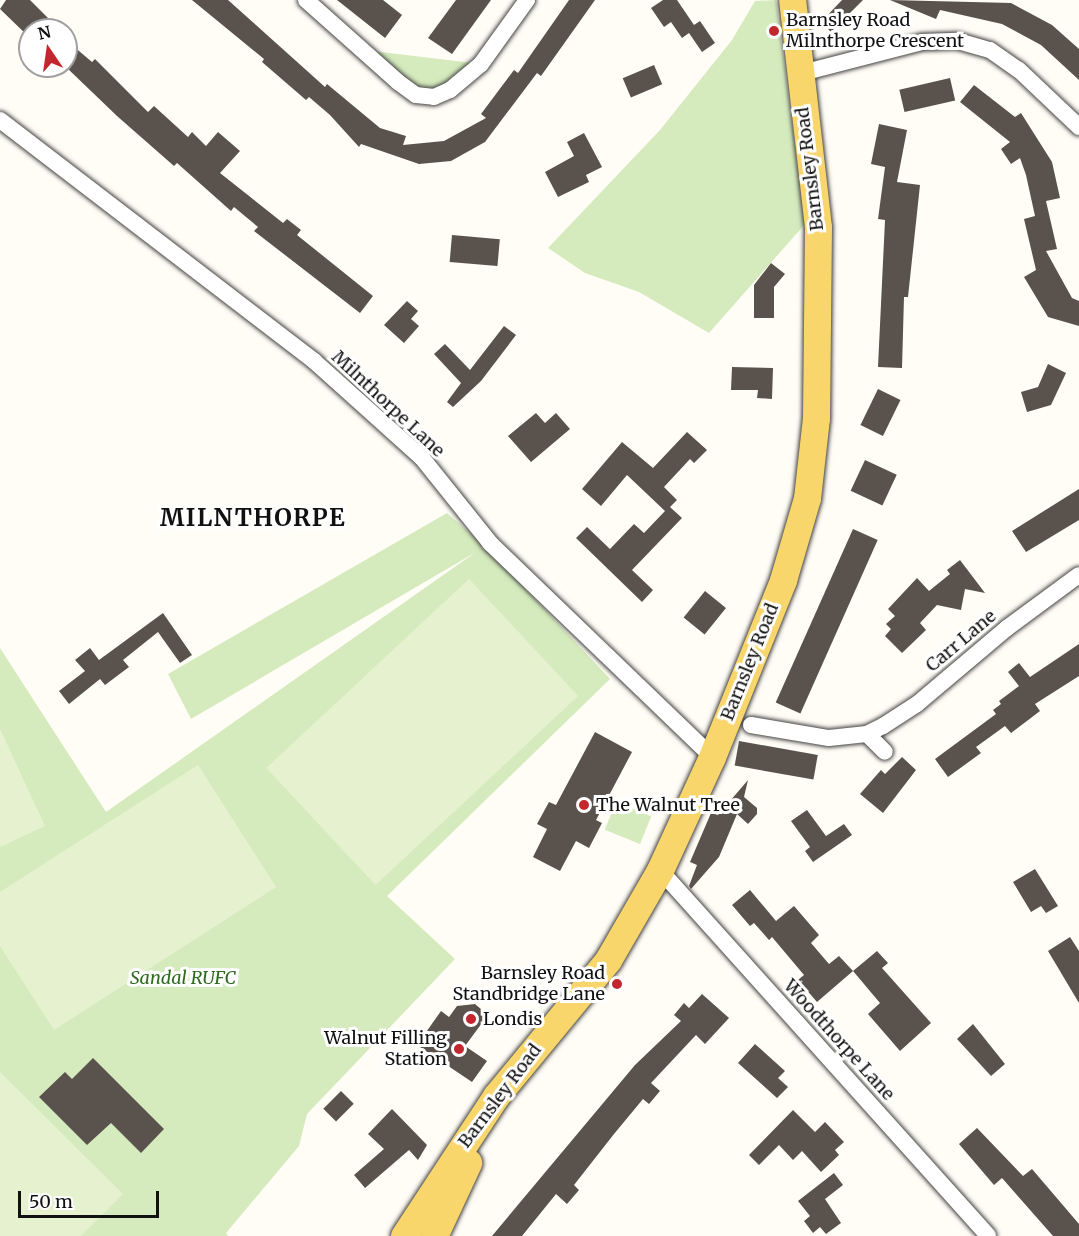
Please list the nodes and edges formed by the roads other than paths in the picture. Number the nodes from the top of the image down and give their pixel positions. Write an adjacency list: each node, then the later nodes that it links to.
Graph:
1 (306, 0): 2 (street)
2 (527, 0)
3 (792, 0): 4 (main road, Barnsley Road)
4 (798, 74): 6 (street); 11 (main road, Barnsley Road)
5 (0, 120): 11 (street, Milnthorpe Lane)
6 (1079, 127)
7 (1079, 575): 9 (street, Carr Lane)
8 (751, 725): 9 (street, Carr Lane)
9 (867, 734): 10 (street)
10 (885, 752)
11 (712, 757): 12 (main road, Barnsley Road)
12 (660, 870): 13 (main road, Barnsley Road); 16 (street, Woodthorpe Lane)
13 (496, 1096): 14 (main road, Barnsley Road); 15 (main road)
14 (404, 1236)
15 (434, 1236)
16 (988, 1236)

